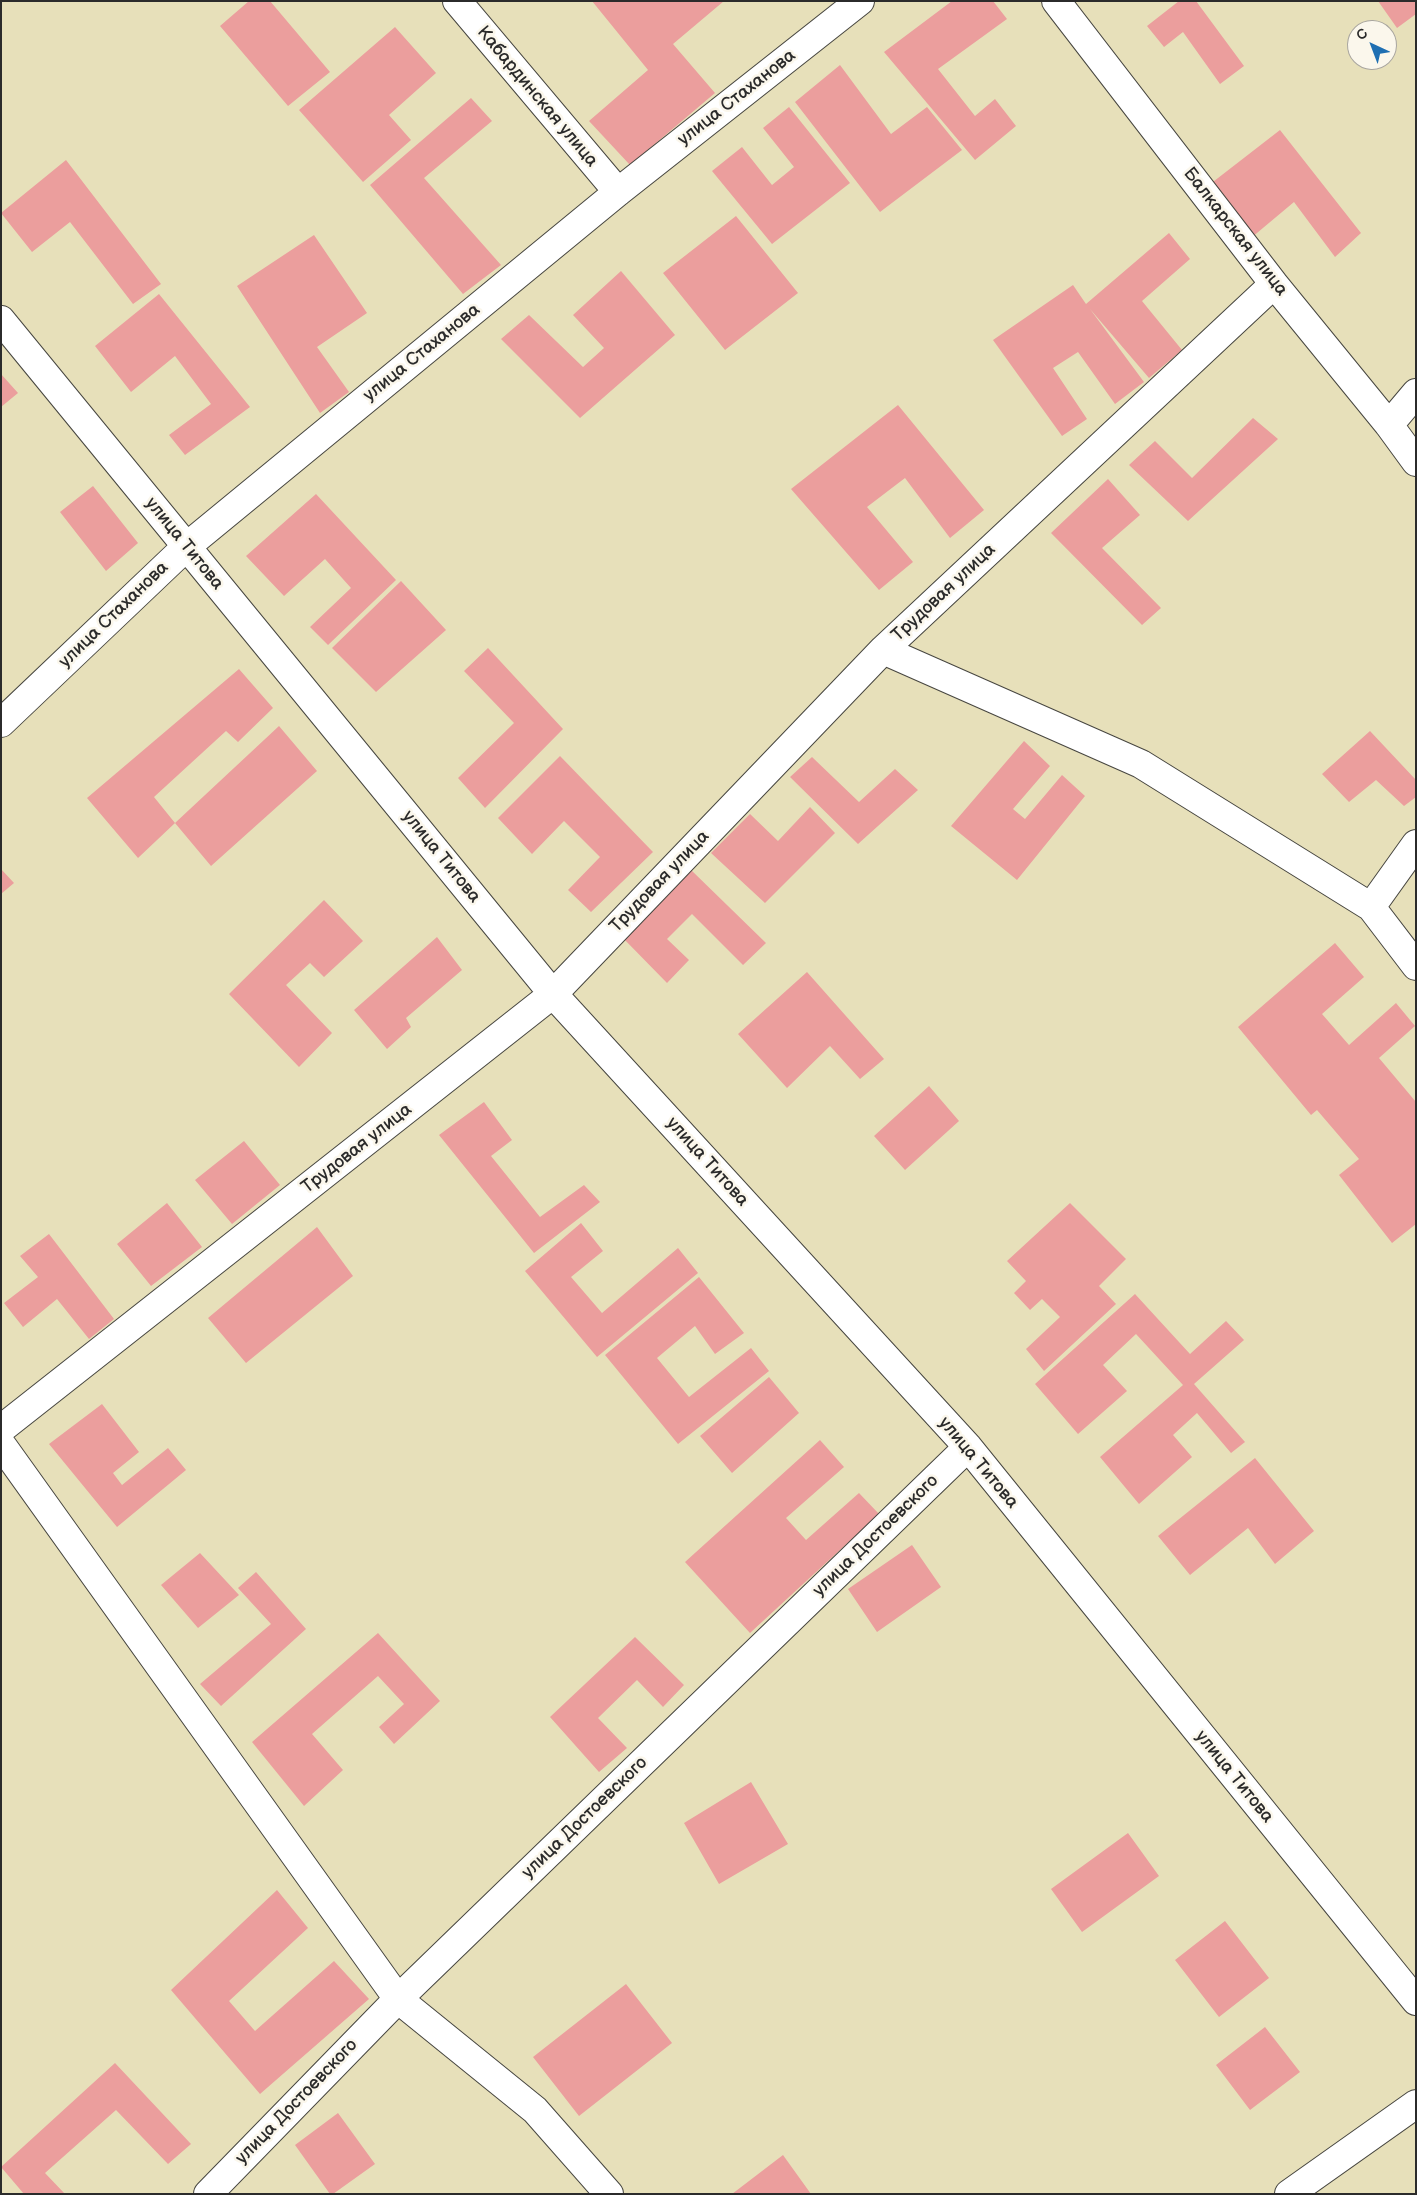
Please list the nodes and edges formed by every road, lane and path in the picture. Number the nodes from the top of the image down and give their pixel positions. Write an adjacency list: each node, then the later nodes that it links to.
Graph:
1 (457, 1): 4 (street, Кабардинская улица)
2 (860, 1): 4 (street, улица Стаханова)
3 (1056, 1): 5 (street, Балкарская улица)
4 (618, 192): 10 (street, улица Стаханова)
5 (1274, 284): 8 (street, Балкарская улица); 11 (street, Трудовая улица)
6 (1, 320): 10 (street, улица Титова)
7 (1416, 394): 8 (street)
8 (1389, 425): 9 (street, Балкарская улица)
9 (1416, 462)
10 (186, 547): 12 (street, улица Стаханова); 16 (street, улица Титова)
11 (883, 650): 14 (street); 16 (street, Трудовая улица)
12 (1, 723)
13 (1416, 844): 14 (street)
14 (1371, 906): 15 (street)
15 (1416, 966)
16 (553, 994): 17 (street, Трудовая улица); 19 (street, улица Титова)
17 (1, 1429)
18 (1, 1444): 20 (street)
19 (968, 1447): 20 (street, улица Достоевского); 21 (street, улица Титова)
20 (398, 1999): 23 (street, улица Достоевского); 24 (street)
21 (1416, 2001)
22 (1416, 2104): 25 (street)
23 (208, 2194)
24 (609, 2194)
25 (1289, 2194)

